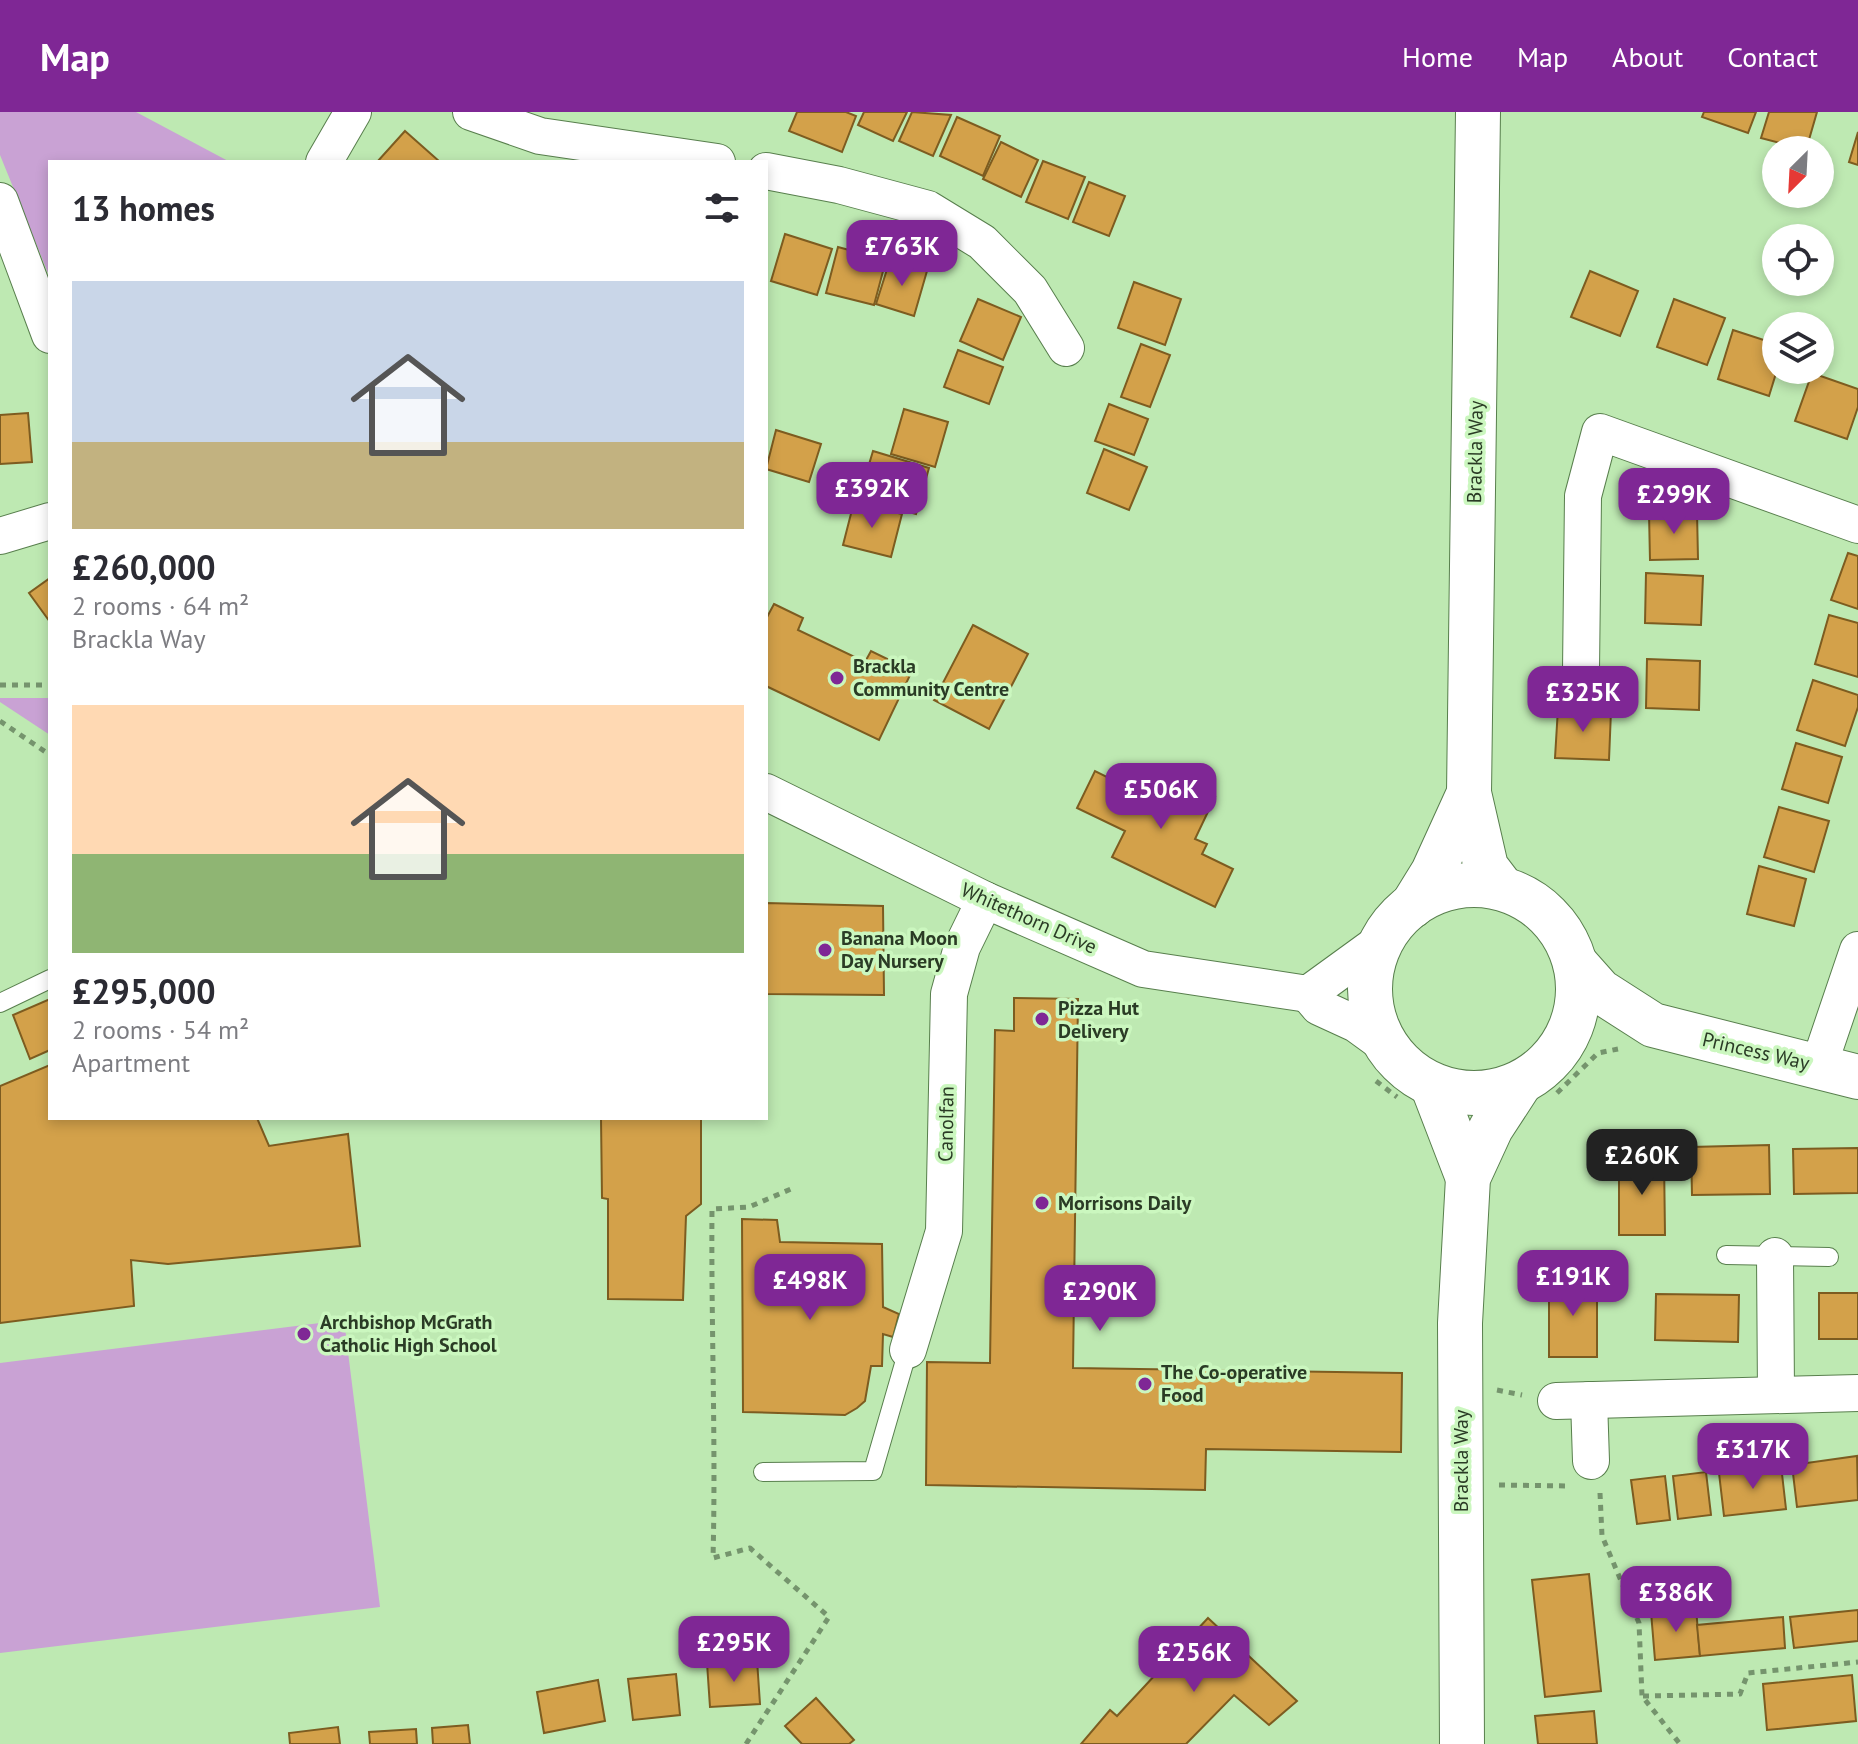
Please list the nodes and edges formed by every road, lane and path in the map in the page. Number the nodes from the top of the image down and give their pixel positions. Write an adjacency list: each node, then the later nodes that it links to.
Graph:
1 (353, 112): 4 (street)
2 (471, 112): 5 (street)
3 (1478, 112): 19 (street, Brackla Way)
4 (325, 160)
5 (703, 160)
6 (768, 171): 9 (street)
7 (0, 201): 8 (street)
8 (48, 330)
9 (1066, 348)
10 (48, 522): 12 (street)
11 (1858, 525): 13 (street)
12 (0, 536)
13 (1581, 671)
14 (0, 685): 15 (path)
15 (48, 685)
16 (0, 721): 17 (path)
17 (48, 754)
18 (768, 793): 21 (street, Whitethorn Drive)
19 (1469, 793): 20 (street, Brackla Way); 22 (street, Brackla Way)
20 (1502, 888): 22 (street); 25 (street)
21 (985, 900): 27 (street, Whitethorn Drive); 40 (street, Canolfan)
22 (1412, 906): 23 (street)
23 (1381, 941): 27 (street); 30 (street)
24 (1858, 950): 32 (street)
25 (1576, 964): 29 (street, Princess Way); 31 (street)
26 (48, 980): 28 (lane)
27 (1308, 994): 30 (street, Whitethorn Drive)
28 (0, 1003)
29 (1653, 1025): 31 (street, Princess Way); 32 (street, Princess Way)
30 (1389, 1048): 34 (street)
31 (1558, 1049): 33 (street)
32 (1838, 1071)
33 (1519, 1085): 34 (street); 35 (street, Brackla Way)
34 (1433, 1087): 35 (street, Brackla Way)
35 (1468, 1178): 47 (street, Brackla Way)
36 (791, 1189): 50 (path)
37 (1726, 1255): 38 (lane)
38 (1775, 1256): 39 (lane); 42 (street)
39 (1829, 1257)
40 (908, 1350): 45 (lane)
41 (1493, 1376): 44 (path)
42 (1776, 1393): 43 (street); 44 (street)
43 (1858, 1393)
44 (1573, 1401): 46 (street)
45 (763, 1472)
46 (1592, 1478): 47 (path); 49 (path)
47 (1461, 1484): 51 (street, Brackla Way)
48 (1858, 1662): 49 (path)
49 (1642, 1696): 52 (path)
50 (746, 1744)
51 (1462, 1744)
52 (1680, 1744)

